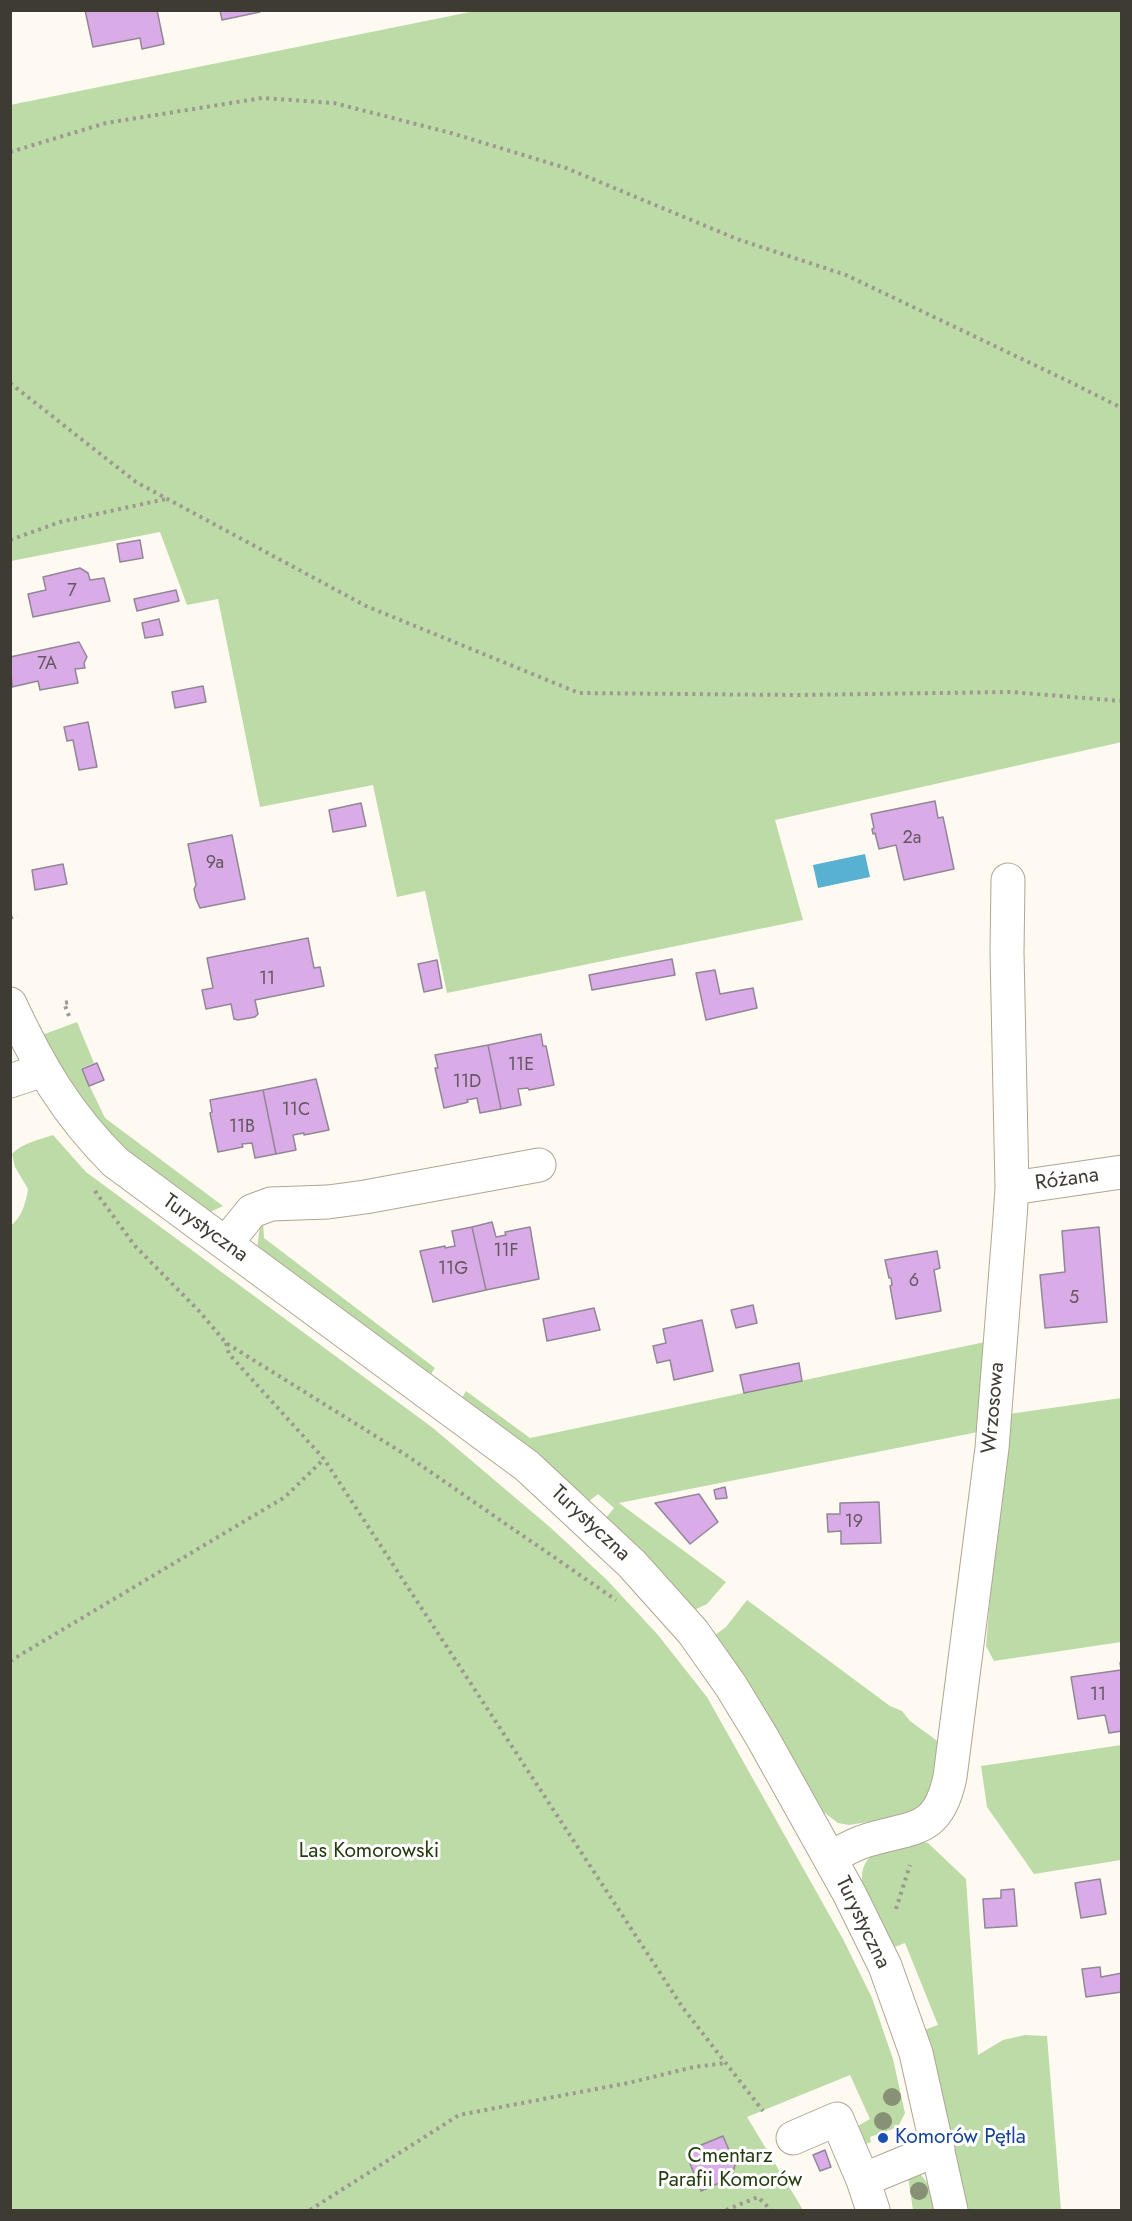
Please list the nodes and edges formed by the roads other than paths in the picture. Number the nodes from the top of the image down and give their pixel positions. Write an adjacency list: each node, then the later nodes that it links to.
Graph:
1 (1008, 880): 7 (street, Wrzosowa)
2 (10, 1004): 3 (street, Turystyczna)
3 (43, 1070): 4 (street); 8 (street, Turystyczna)
4 (10, 1081)
5 (539, 1165): 8 (street)
6 (1122, 1172): 7 (street, Różana)
7 (1012, 1188): 9 (street, Wrzosowa)
8 (226, 1243): 9 (street, Turystyczna)
9 (830, 1858): 11 (street, Turystyczna)
10 (794, 2138): 12 (street)
11 (938, 2149): 12 (street); 13 (street, Turystyczna)
12 (868, 2195)
13 (951, 2211)

